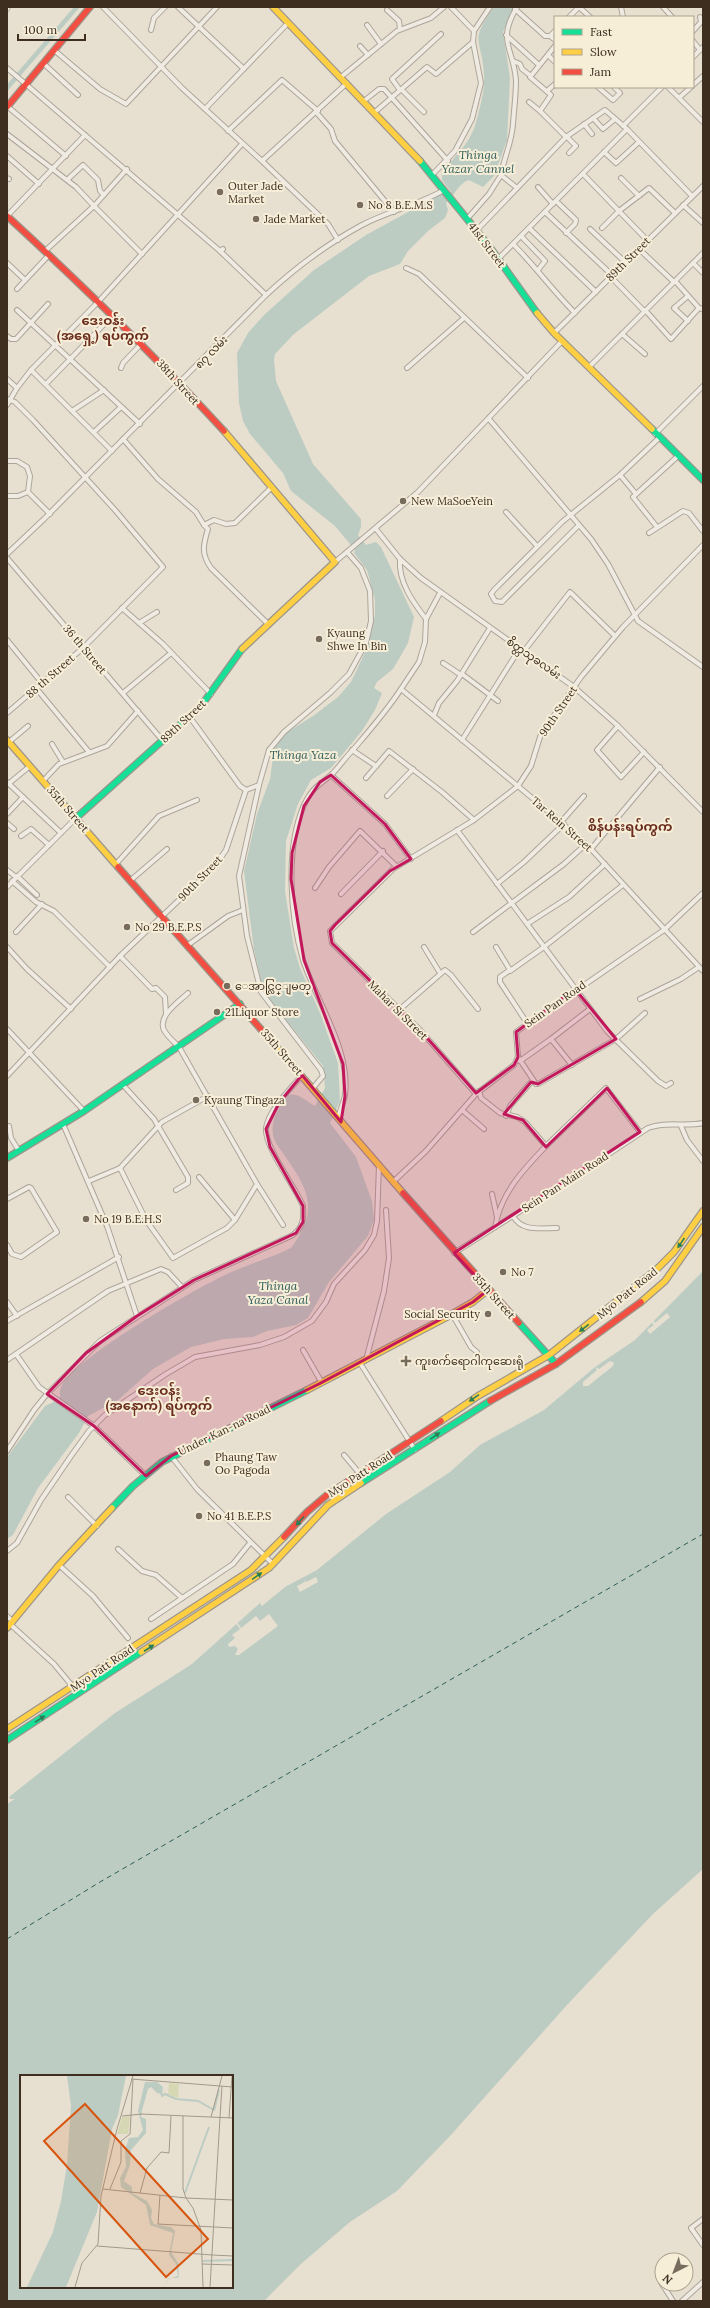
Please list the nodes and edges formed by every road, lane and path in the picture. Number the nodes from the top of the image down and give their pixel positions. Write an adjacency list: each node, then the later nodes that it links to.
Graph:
1 (90, 7): 34 (main road)
2 (103, 7): 41 (street)
3 (165, 7): 22 (street)
4 (178, 7): 20 (street)
5 (217, 7): 20 (street)
6 (273, 7): 18 (main road, 41st Street)
7 (444, 7): 21 (street)
8 (451, 7): 24 (street)
9 (490, 7): 24 (street)
10 (579, 7): 14 (street); 15 (street)
11 (663, 7): 16 (street)
12 (516, 8): 27 (street); 28 (street)
13 (387, 10): 21 (street)
14 (570, 16)
15 (587, 16)
16 (671, 16)
17 (700, 17): 23 (street)
18 (288, 23): 43 (street); 46 (main road, 41st Street)
19 (367, 25): 31 (street)
20 (198, 28): 41 (street); 43 (street)
21 (400, 29): 31 (street)
22 (151, 30)
23 (694, 30)
24 (474, 31): 30 (street)
25 (554, 32): 28 (street)
26 (441, 34): 56 (street)
27 (506, 35): 37 (street); 40 (street)
28 (550, 36): 29 (street)
29 (554, 39)
30 (473, 42): 56 (street); 85 (street)
31 (381, 44): 35 (street)
32 (360, 46): 35 (street)
33 (554, 47): 36 (street)
34 (54, 50): 39 (main road); 41 (street)
35 (368, 55): 46 (street)
36 (548, 55): 38 (street); 40 (street)
37 (513, 61): 44 (street); 91 (street)
38 (554, 61)
39 (43, 63): 48 (main road); 58 (street)
40 (539, 65): 44 (street)
41 (161, 66): 64 (street)
42 (7, 68): 48 (street)
43 (244, 69): 64 (street)
44 (531, 76): 57 (street)
45 (703, 76): 49 (street)
46 (341, 77): 47 (main road, 41st Street)
47 (347, 83): 61 (main road, 41st Street); 65 (street)
48 (24, 84): 63 (main road); 77 (street)
49 (694, 84)
50 (554, 85): 57 (street)
51 (599, 88): 52 (street)
52 (615, 88)
53 (661, 88): 73 (street)
54 (669, 88): 60 (street)
55 (690, 88): 60 (street)
56 (401, 89): 59 (street); 68 (street)
57 (548, 91): 66 (street)
58 (78, 95)
59 (392, 97): 61 (street); 67 (street); 85 (street)
60 (680, 98): 71 (street)
61 (364, 101): 67 (main road, 41st Street)
62 (529, 102): 66 (street)
63 (7, 107): 84 (street)
64 (205, 109): 74 (street)
65 (317, 111): 74 (street); 86 (street); 106 (street)
66 (540, 111): 78 (street)
67 (375, 112): 90 (main road, 41st Street)
68 (424, 112)
69 (593, 118): 70 (street); 70 (street); 72 (street)
70 (615, 119): 73 (street)
71 (703, 122)
72 (584, 124): 76 (street); 78 (street)
73 (625, 127): 79 (street); 81 (street)
74 (228, 131): 80 (street)
75 (7, 134): 88 (street)
76 (592, 134)
77 (85, 135): 84 (street); 87 (street)
78 (566, 137): 82 (street); 97 (street)
79 (640, 142): 81 (street); 101 (street)
80 (242, 144): 86 (street); 109 (street)
81 (604, 152): 89 (street)
82 (569, 153)
83 (7, 156): 94 (street)
84 (66, 156): 88 (street)
85 (448, 160): 90 (street)
86 (262, 161): 119 (street)
87 (127, 169): 99 (street); 109 (street)
88 (52, 170): 93 (street); 94 (street)
89 (583, 174): 102 (street); 105 (street)
90 (432, 175): 98 (main road, 41st Street)
91 (501, 175): 97 (street); 111 (street)
92 (621, 178): 100 (street)
93 (67, 180): 99 (street); 104 (street)
94 (39, 184): 110 (street)
95 (703, 186): 101 (street, 89th Street)
96 (538, 187): 102 (street)
97 (517, 188): 116 (street)
98 (444, 190): 106 (street, ၈၇ လမ်း); 111 (main road, 41st Street)
99 (104, 195): 104 (street)
100 (639, 196): 105 (street); 108 (street)
101 (692, 196): 103 (street, 89th Street)
102 (554, 202): 107 (street); 117 (street)
103 (682, 205): 108 (street, 89th Street); 112 (street)
104 (94, 206): 123 (street); 125 (street)
105 (619, 211): 114 (street); 120 (street)
106 (394, 212): 119 (street, ၈၇ လမ်း)
107 (545, 212): 113 (street); 117 (street)
108 (675, 213): 120 (street, 89th Street)
109 (179, 214): 125 (street); 138 (street)
110 (7, 216): 123 (main road, 38th Street)
111 (467, 219): 116 (main road, 41st Street)
112 (703, 223)
113 (529, 228): 118 (street); 137 (street)
114 (602, 228)
115 (590, 229): 127 (street)
116 (476, 231): 126 (main road, 41st Street)
117 (566, 233): 133 (street)
118 (521, 236): 121 (street); 131 (street)
119 (338, 240): 138 (street, ၈၇ လမ်း)
120 (647, 240): 122 (street, 89th Street)
121 (513, 244): 126 (street); 131 (street)
122 (638, 248): 127 (street, 89th Street); 135 (street)
123 (47, 253): 134 (street); 140 (main road, 38th Street)
124 (703, 253): 129 (street)
125 (142, 254): 140 (street)
126 (498, 259): 150 (main road, 41st Street)
127 (625, 262): 133 (street, 89th Street)
128 (7, 263): 134 (street)
129 (693, 263): 132 (street); 135 (street)
130 (406, 268): 147 (street)
131 (538, 270): 145 (street)
132 (703, 273)
133 (612, 276): 137 (street, 89th Street); 144 (street)
134 (25, 280): 136 (street)
135 (675, 282): 139 (street); 144 (street)
136 (17, 289)
137 (596, 292): 145 (street, 89th Street)
138 (266, 295): 165 (street, ၈၇ လမ်း)
139 (688, 296): 142 (street); 148 (street)
140 (99, 301): 146 (main road, 38th Street); 155 (street)
141 (48, 304): 149 (street)
142 (701, 308): 148 (street)
143 (17, 310): 149 (street)
144 (645, 310): 148 (street); 151 (street)
145 (575, 313): 150 (street, 89th Street)
146 (113, 315): 154 (main road, 38th Street); 157 (street)
147 (464, 318): 160 (street); 162 (street)
148 (688, 321)
149 (32, 323): 152 (street); 155 (street)
150 (554, 333): 153 (main road, 41st Street)
151 (622, 334): 156 (street); 158 (street)
152 (7, 336)
153 (562, 341): 158 (main road, 41st Street); 162 (street, 89th Street)
154 (142, 343): 159 (street); 165 (main road, 38th Street)
155 (56, 346): 157 (street); 161 (street)
156 (645, 354)
157 (70, 359): 164 (street); 168 (street)
158 (589, 367): 176 (main road, 41st Street)
159 (121, 368)
160 (407, 368)
161 (31, 370): 164 (street); 167 (street)
162 (528, 378): 173 (street, 89th Street)
163 (7, 379): 167 (street)
164 (46, 384): 172 (street)
165 (180, 384): 174 (street, ၈၇ လမ်း); 184 (main road, 38th Street)
166 (703, 386): 176 (street)
167 (17, 388): 169 (street)
168 (104, 390): 171 (street); 172 (street)
169 (9, 399): 170 (street); 182 (street)
170 (7, 405)
171 (121, 407): 174 (street); 175 (street)
172 (72, 411): 175 (street)
173 (489, 419): 190 (street); 194 (street, 89th Street)
174 (140, 424): 177 (street, ၈၇ လမ်း)
175 (94, 432): 178 (street)
176 (657, 436): 179 (main road, 41st Street); 181 (street)
177 (123, 439): 178 (street, ၈၇ လမ်း); 191 (street)
178 (112, 451): 182 (street, ၈၇ လမ်း)
179 (678, 456): 183 (main road, 41st Street); 186 (street)
180 (7, 461): 185 (street)
181 (620, 475): 186 (street); 190 (street)
182 (85, 478): 189 (street, ၈၇ လမ်း); 205 (street, 88 th Street)
183 (703, 480)
184 (272, 487): 191 (street); 203 (main road, 38th Street)
185 (28, 492): 187 (street); 189 (street)
186 (636, 494): 193 (street)
187 (7, 496)
188 (506, 512): 198 (street)
189 (50, 514): 200 (street, ၈၇ လမ်း)
190 (570, 516): 192 (street); 198 (street)
191 (204, 525): 210 (street)
192 (579, 525): 198 (street); 207 (street)
193 (657, 527): 195 (street); 196 (street)
194 (376, 529): 199 (street, 89th Street); 202 (street, စိတ္တသုခလမ်း)
195 (703, 531)
196 (649, 533)
197 (703, 545): 207 (street, 90th Street)
198 (537, 546)
199 (349, 551): 203 (street, 89th Street); 251 (street)
200 (7, 554)
201 (7, 558): 214 (street, 36 th Street)
202 (400, 559): 204 (street, စိတ္တသုခလမ်း); 208 (street)
203 (335, 562): 210 (main road, 89th Street)
204 (440, 593): 208 (street); 211 (street, စိတ္တသုခလမ်း)
205 (122, 608): 209 (street); 214 (street, 88 th Street)
206 (157, 612): 209 (street)
207 (634, 616): 212 (street, 90th Street); 219 (street)
208 (426, 619): 224 (street)
209 (139, 623): 217 (street)
210 (267, 623): 226 (main road, 89th Street)
211 (490, 628): 215 (street, စိတ္တသုခလမ်း); 220 (street)
212 (614, 636): 216 (street); 222 (street, 90th Street)
213 (7, 640): 221 (street)
214 (83, 648): 221 (street, 88 th Street); 225 (street, 36 th Street)
215 (520, 648): 216 (street, စိတ္တသုခလမ်း); 227 (street)
216 (524, 651): 222 (street, စိတ္တသုခလမ်း)
217 (171, 653): 225 (street); 226 (street)
218 (443, 663): 220 (street)
219 (703, 667)
220 (461, 674): 227 (street); 231 (street)
221 (42, 683): 223 (street, 88 th Street)
222 (574, 687): 234 (street, စိတ္တသုခလမ်း); 252 (street, 90th Street)
223 (36, 688): 230 (street, 88 th Street); 240 (street)
224 (401, 689): 231 (street, Tar Rein Street); 239 (street)
225 (123, 693): 229 (street, 36 th Street)
226 (211, 694): 232 (main road, 89th Street)
227 (489, 695): 228 (street); 235 (street)
228 (498, 701)
229 (138, 711): 237 (street, 36 th Street); 240 (street)
230 (7, 713)
231 (434, 715): 235 (street, Tar Rein Street)
232 (189, 716): 237 (main road, 89th Street); 253 (street)
233 (28, 726): 236 (street)
234 (618, 726): 241 (street, စိတ္တသုခလမ်း); 241 (street)
235 (462, 740): 252 (street, Tar Rein Street)
236 (8, 741): 243 (main road, 35th Street)
237 (163, 741): 260 (main road, 89th Street)
238 (52, 744): 242 (street)
239 (352, 750): 244 (street); 247 (street)
240 (89, 752): 242 (street)
241 (644, 752): 245 (street, စိတ္တသုခလမ်း)
242 (63, 762): 249 (street)
243 (30, 766): 249 (main road, 35th Street); 250 (street)
244 (376, 766): 246 (street); 248 (street)
245 (660, 767): 258 (street, စိတ္တသုခလမ်း); 270 (street)
246 (413, 769): 254 (street); 261 (street)
247 (331, 775): 273 (street); 336 (street)
248 (366, 778)
249 (43, 781): 260 (main road, 35th Street)
250 (7, 784): 256 (street)
251 (259, 785): 253 (street); 290 (street)
252 (518, 786): 261 (street, 90th Street); 263 (street, Tar Rein Street)
253 (246, 790): 291 (street, 90th Street)
254 (386, 796)
255 (584, 796): 263 (street)
256 (22, 797): 259 (street); 266 (street)
257 (197, 800): 274 (street)
258 (703, 812)
259 (7, 814)
260 (76, 818): 266 (street, 89th Street); 274 (main road, 35th Street)
261 (474, 820): 265 (street, 90th Street)
262 (7, 823): 264 (street)
263 (562, 823): 268 (street, Tar Rein Street); 281 (street)
264 (14, 829)
265 (457, 830): 273 (street, 90th Street); 281 (street)
266 (61, 833): 269 (street, 89th Street)
267 (21, 836): 269 (street)
268 (586, 844): 270 (street, Tar Rein Street); 289 (street)
269 (49, 845): 278 (street, 89th Street)
270 (591, 849): 275 (street, Tar Rein Street)
271 (167, 850): 279 (street)
272 (383, 851): 276 (street); 284 (street); 286 (street)
273 (411, 859): 276 (street, 90th Street)
274 (116, 864): 279 (main road, 35th Street)
275 (605, 864): 282 (street, Tar Rein Street); 292 (street)
276 (396, 866): 293 (street, 90th Street)
277 (7, 870): 278 (street)
278 (17, 876): 280 (street, 89th Street); 287 (street)
279 (131, 880): 291 (main road, 35th Street)
280 (12, 881): 283 (street, 89th Street); 288 (street)
281 (497, 884): 289 (street)
282 (623, 885): 294 (street, Tar Rein Street); 301 (street)
283 (7, 887)
284 (315, 888)
285 (703, 893): 294 (street, Sein Pan Road)
286 (341, 894)
287 (37, 895)
288 (42, 904): 295 (street); 303 (street)
289 (512, 904): 292 (street); 296 (street)
290 (243, 910): 297 (street); 331 (street)
291 (162, 915): 297 (main road, 35th Street); 302 (street, 90th Street)
292 (527, 924): 301 (street)
293 (335, 925): 315 (street, Mahar Si Street)
294 (664, 930): 304 (street, Tar Rein Street); 308 (street, Sein Pan Road)
295 (16, 932)
296 (473, 932)
297 (188, 945): 311 (main road, 35th Street)
298 (7, 946): 312 (street)
299 (424, 947): 306 (street)
300 (496, 947): 305 (street)
301 (544, 947): 305 (street); 308 (street)
302 (120, 956): 303 (street, 90th Street); 317 (street)
303 (110, 967): 312 (street, 90th Street)
304 (699, 967): 307 (street, Tar Rein Street); 310 (street)
305 (510, 970): 318 (street)
306 (440, 972): 313 (street); 315 (street)
307 (703, 972)
308 (575, 989): 314 (street); 318 (street, Sein Pan Road)
309 (188, 992): 317 (street)
310 (640, 999)
311 (240, 1004): 322 (main road); 326 (main road, 35th Street)
312 (71, 1008): 323 (street, 90th Street)
313 (478, 1009)
314 (590, 1009): 320 (street); 321 (street)
315 (399, 1010): 332 (street, Mahar Si Street)
316 (645, 1012): 321 (street)
317 (166, 1014): 322 (street)
318 (528, 1023): 324 (street, Sein Pan Road)
319 (7, 1029): 323 (street)
320 (551, 1039): 324 (street); 325 (street)
321 (616, 1040): 325 (street); 329 (street)
322 (179, 1047): 330 (main road); 333 (street)
323 (30, 1052): 327 (street, 90th Street); 335 (street)
324 (519, 1059): 328 (street); 332 (street)
325 (572, 1065): 328 (street)
326 (302, 1075): 331 (main road, 35th Street); 371 (street)
327 (7, 1076)
328 (533, 1080): 337 (street)
329 (672, 1083)
330 (123, 1085): 335 (main road); 341 (street)
331 (313, 1088): 336 (main road, 35th Street)
332 (478, 1092): 334 (street); 337 (street, Mahar Si Street)
333 (208, 1096): 341 (street); 354 (street)
334 (462, 1110): 343 (street); 353 (street)
335 (84, 1111): 339 (main road)
336 (337, 1116): 349 (main road, 35th Street)
337 (506, 1116): 345 (street, Mahar Si Street)
338 (703, 1123): 342 (street, Sein Pan Main Road)
339 (63, 1124): 346 (main road); 352 (street)
340 (9, 1126): 346 (street)
341 (158, 1126): 350 (street); 355 (street)
342 (681, 1126): 344 (street, Sein Pan Main Road); 348 (street)
343 (484, 1129)
344 (640, 1132): 345 (street); 360 (street, Sein Pan Main Road)
345 (546, 1146): 361 (street)
346 (19, 1150): 347 (main road)
347 (7, 1158)
348 (703, 1161)
349 (378, 1165): 353 (main road, 35th Street); 387 (street)
350 (120, 1168): 352 (street); 362 (street)
351 (199, 1177): 362 (street)
352 (89, 1181): 369 (street)
353 (393, 1182): 368 (main road, 35th Street)
354 (257, 1184): 362 (street); 363 (street)
355 (176, 1190)
356 (492, 1194): 361 (street)
357 (7, 1199): 367 (street)
358 (386, 1210): 383 (street)
359 (703, 1211): 381 (main road, Myo Patt Road, one-way to 381)
360 (512, 1216): 365 (street, Sein Pan Main Road); 366 (street)
361 (497, 1217): 365 (street)
362 (235, 1220)
363 (284, 1225)
364 (703, 1226): 384 (main road, Myo Patt Road)
365 (495, 1227): 368 (street, Sein Pan Main Road)
366 (557, 1228)
367 (7, 1245)
368 (454, 1253): 372 (main road, 35th Street)
369 (119, 1257): 370 (street); 375 (street)
370 (127, 1284): 371 (street); 376 (street); 380 (street)
371 (182, 1287): 376 (street)
372 (488, 1290): 374 (main road, Under Kan-na Road); 381 (main road, 35th Street)
373 (7, 1302): 375 (street)
374 (452, 1314): 379 (street); 383 (main road, Under Kan-na Road)
375 (17, 1316): 377 (street)
376 (137, 1316): 386 (street)
377 (7, 1321)
378 (303, 1350): 385 (street)
379 (477, 1352)
380 (16, 1354): 382 (street); 386 (street)
381 (549, 1355): 384 (main road, 35th Street); 388 (main road, Myo Patt Road, one-way to 388)
382 (7, 1360)
383 (363, 1361): 385 (main road, Under Kan-na Road); 388 (street)
384 (556, 1364): 389 (main road, Myo Patt Road, one-way to 384)
385 (322, 1383): 392 (main road, Under Kan-na Road)
386 (47, 1394): 387 (street); 390 (street)
387 (92, 1425): 394 (street); 401 (street)
388 (410, 1442): 389 (street); 393 (main road, Myo Patt Road)
389 (415, 1450): 397 (main road, Myo Patt Road)
390 (7, 1451)
391 (344, 1455): 393 (street)
392 (171, 1456): 394 (main road, Under Kan-na Road); 399 (street)
393 (360, 1474): 396 (main road, Myo Patt Road)
394 (146, 1476): 398 (main road, Under Kan-na Road)
395 (68, 1497): 398 (street)
396 (318, 1502): 397 (main road); 402 (main road, Myo Patt Road, one-way to 402)
397 (323, 1509): 403 (main road, Myo Patt Road)
398 (97, 1526): 404 (main road, Under Kan-na Road)
399 (250, 1543): 402 (street); 405 (street)
400 (118, 1549): 405 (street)
401 (7, 1551)
402 (266, 1558): 403 (street); 409 (main road, Myo Patt Road)
403 (273, 1564): 410 (main road, Myo Patt Road, one-way to 403)
404 (59, 1565): 408 (main road, Under Kan-na Road); 411 (street)
405 (182, 1598): 407 (street)
406 (7, 1616): 408 (street)
407 (151, 1619)
408 (10, 1625): 412 (street)
409 (160, 1628): 410 (main road); 412 (main road, Myo Patt Road)
410 (167, 1637): 413 (main road, Myo Patt Road, one-way to 410)
411 (128, 1638)
412 (74, 1687): 413 (street); 414 (main road, Myo Patt Road)
413 (78, 1693): 415 (main road, Myo Patt Road, one-way to 413)
414 (7, 1729)
415 (7, 1740)
416 (703, 2219): 417 (street)
417 (703, 2245)
418 (703, 2282): 421 (street)
419 (667, 2292): 420 (street)
420 (673, 2301)
421 (682, 2301)

